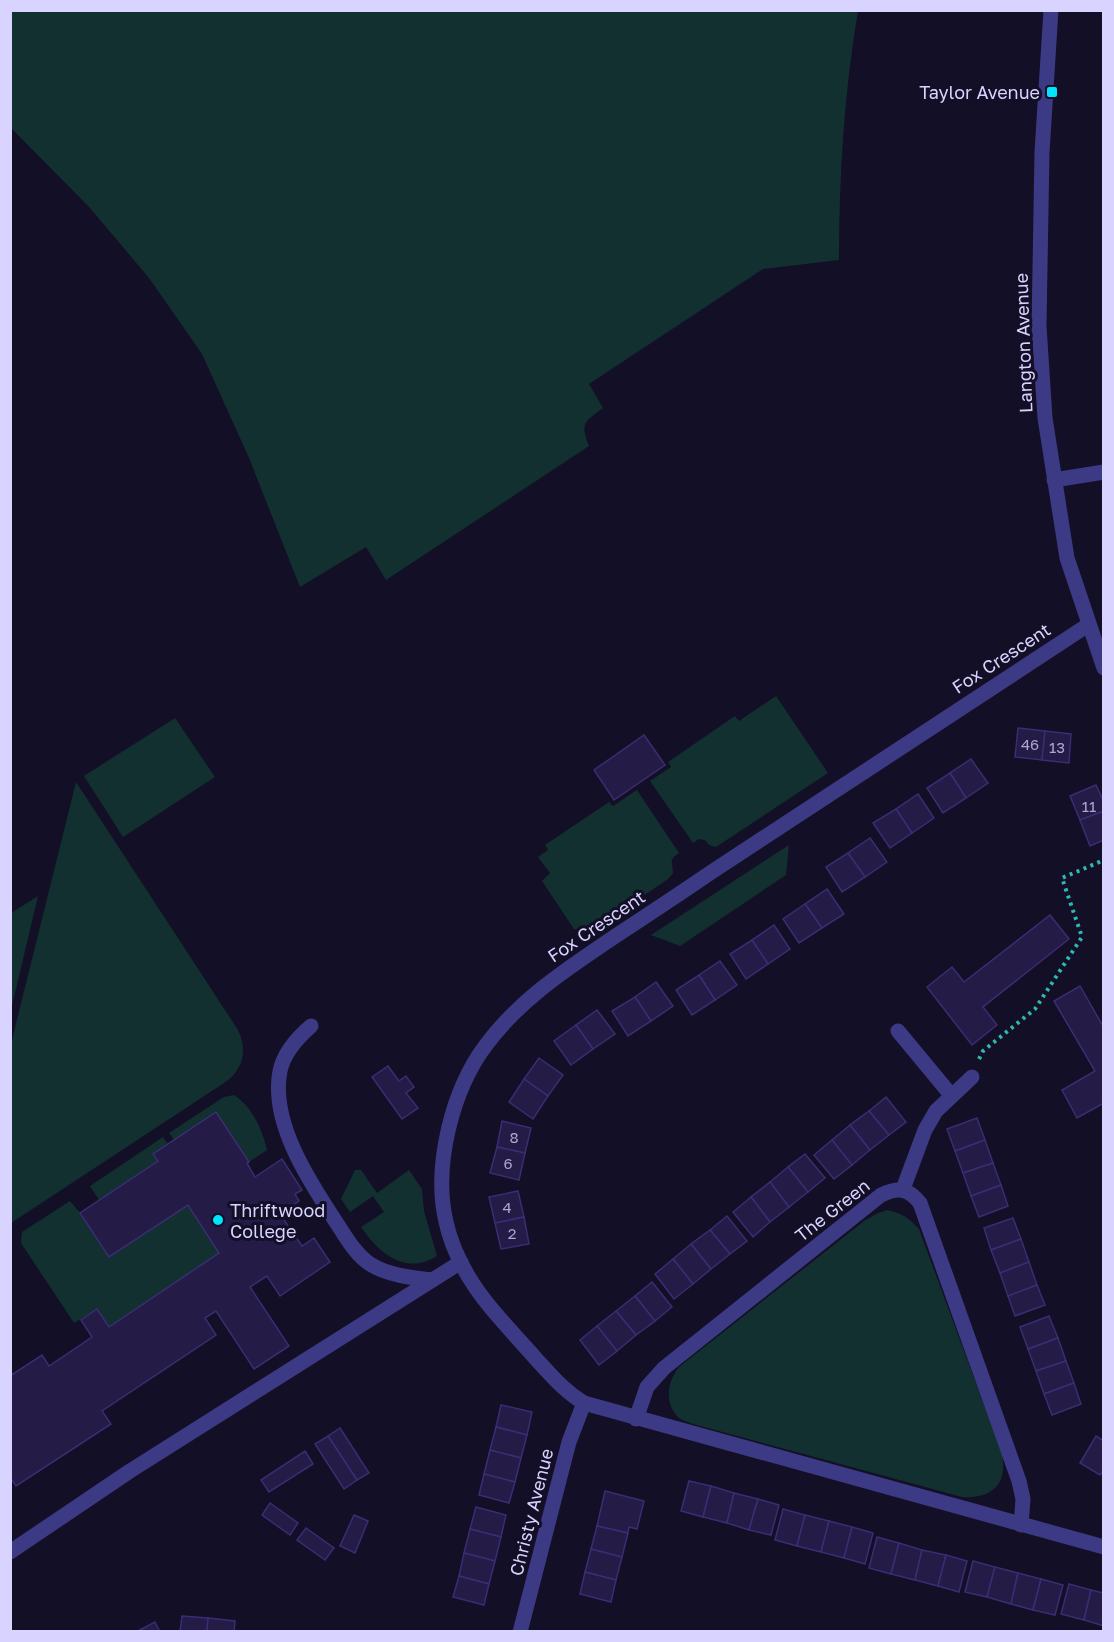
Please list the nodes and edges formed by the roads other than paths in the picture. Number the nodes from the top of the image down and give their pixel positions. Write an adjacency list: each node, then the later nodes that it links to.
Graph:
1 (1051, 10): 3 (street, Langton Avenue)
2 (1104, 472): 3 (street)
3 (1054, 480): 4 (street, Langton Avenue)
4 (1088, 625): 5 (street, Langton Avenue); 11 (street, Fox Crescent)
5 (1104, 668)
6 (311, 1026): 12 (street)
7 (898, 1031): 9 (street)
8 (972, 1077): 9 (street)
9 (951, 1095): 10 (street)
10 (903, 1189): 14 (street, The Green); 15 (street)
11 (461, 1262): 12 (street); 13 (street, Fox Crescent)
12 (432, 1280): 17 (street)
13 (584, 1403): 14 (street); 18 (street, Christy Avenue)
14 (636, 1419): 15 (street)
15 (1021, 1525): 16 (street)
16 (1104, 1547)
17 (10, 1552)
18 (520, 1632)

